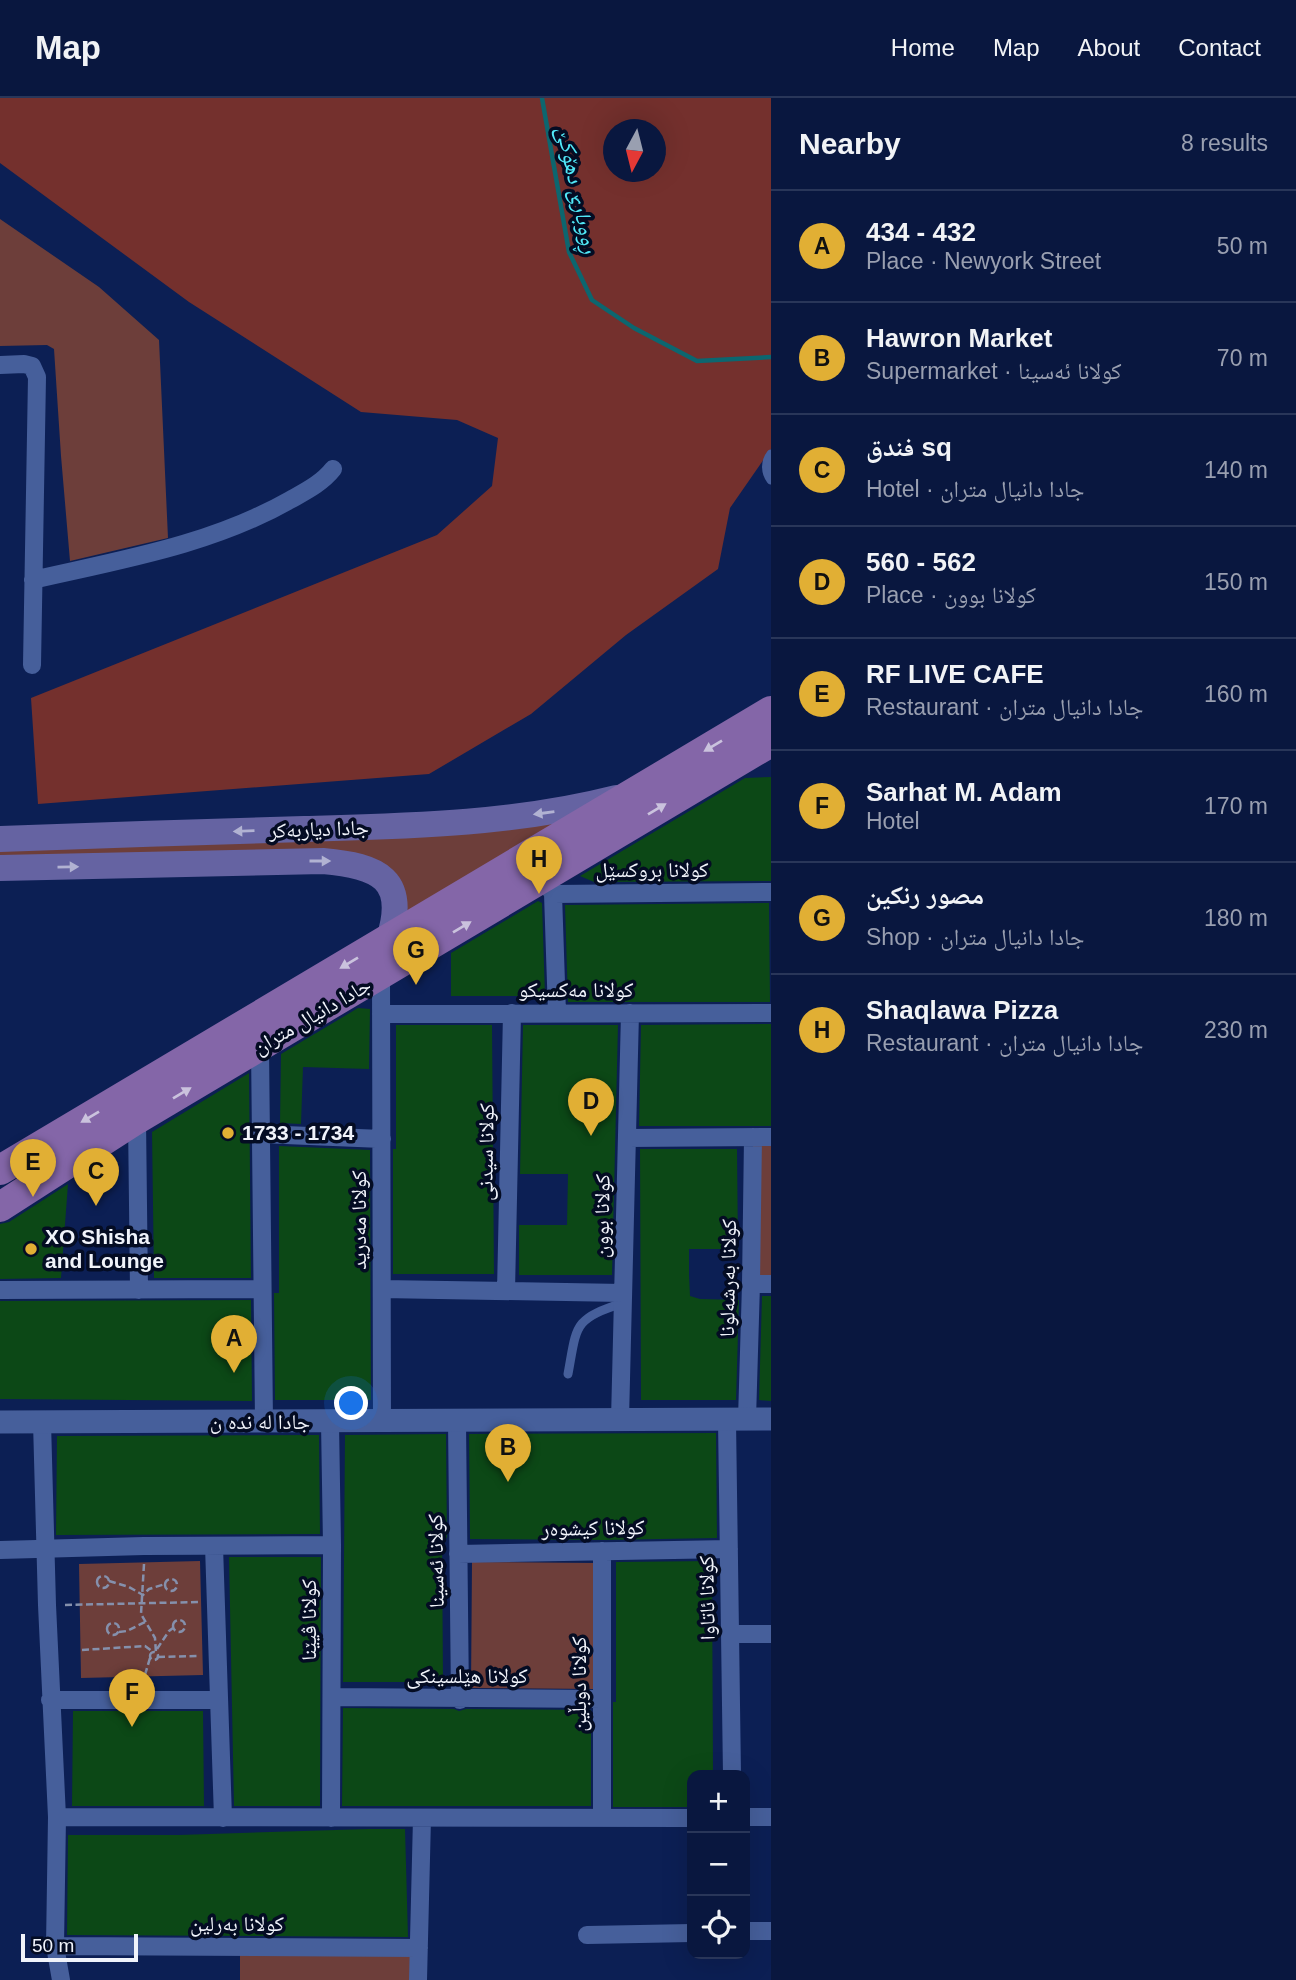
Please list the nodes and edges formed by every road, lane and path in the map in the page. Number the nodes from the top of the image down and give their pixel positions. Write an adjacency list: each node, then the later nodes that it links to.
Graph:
1 (0, 365): 5 (street)
2 (771, 454): 4 (lane)
3 (333, 469): 5 (street)
4 (771, 480)
5 (33, 580): 6 (street)
6 (32, 665)
7 (771, 711): 11 (main road, جادا دانيال متران, one-way to 11)
8 (771, 742): 9 (main road, جادا دانيال متران)
9 (738, 761): 10 (street); 14 (main road, جادا دانيال متران, one-way to 9)
10 (771, 763)
11 (635, 793): 12 (main road, جادا دیاربه‌كر, one-way to 12); 16 (main road, جادا دانيال متران)
12 (0, 839)
13 (0, 868): 16 (main road, جادا دیاربه‌كر, one-way to 16)
14 (548, 885): 15 (street, كولانا بروکسێل); 17 (main road, جادا دانيال متران, one-way to 14); 19 (street)
15 (771, 892)
16 (389, 939): 30 (main road, جادا دانيال متران, one-way to 30)
17 (381, 976): 22 (street, كولانا مه‌درید); 23 (main road, جادا دانيال متران)
18 (512, 1013): 19 (street, كولانا مەکسیکو); 22 (street, كولانا مەکسیکو); 38 (street, كولانا سيدنى)
19 (557, 1013): 20 (street, كولانا مەکسیکو)
20 (630, 1013): 21 (street, كولانا مەکسیکو); 28 (street, كولانا بوون)
21 (771, 1013)
22 (381, 1014): 29 (street, كولانا مه‌درید)
23 (260, 1047): 24 (main road, جادا دانيال متران, one-way to 23); 25 (street)
24 (138, 1119): 31 (main road, جادا دانيال متران); 37 (street)
25 (261, 1134): 29 (street); 34 (street)
26 (752, 1137): 27 (street); 28 (street); 32 (street, كولانا به‌رشه‌لونا)
27 (771, 1137)
28 (627, 1138): 39 (street, كولانا بوون)
29 (382, 1139): 35 (street, كولانا مه‌درید)
30 (0, 1170)
31 (0, 1207)
32 (751, 1284): 33 (street); 43 (street, كولانا به‌رشه‌لونا)
33 (771, 1284)
34 (262, 1289): 37 (street); 48 (street)
35 (382, 1289): 38 (street); 44 (street, كولانا مه‌درید)
36 (0, 1290): 37 (street)
37 (139, 1290)
38 (506, 1292): 39 (street)
39 (623, 1298): 40 (lane); 42 (street, كولانا بوون)
40 (568, 1374)
41 (771, 1419): 43 (street, جادا له نده ن)
42 (620, 1420): 43 (street, جادا له نده ن); 45 (street, جادا له نده ن)
43 (737, 1420): 54 (street, كولانا ئاتاوا)
44 (382, 1421): 45 (street, جادا له نده ن); 49 (street, جادا له نده ن)
45 (457, 1421): 57 (street, كولانا ئەسینا)
46 (0, 1422): 47 (street, جادا له نده ن)
47 (42, 1422): 48 (street, جادا له نده ن); 53 (street)
48 (264, 1422): 49 (street, جادا له نده ن)
49 (330, 1422): 50 (street, كولانا ڤیێنا)
50 (332, 1545): 52 (street); 73 (street, كولانا ڤیێنا)
51 (144, 1546): 52 (street); 53 (street); 60 (path)
52 (214, 1546): 61 (street)
53 (46, 1548): 55 (street); 63 (street)
54 (729, 1549): 56 (street, كولانا كیشوه‌ر); 67 (street, كولانا ئاتاوا)
55 (0, 1550)
56 (601, 1551): 57 (street, كولانا كیشوه‌ر); 74 (street, كولانا دوبڵین)
57 (458, 1553): 77 (street, كولانا ئەسینا)
58 (109, 1581): 60 (path)
59 (165, 1584): 60 (path)
60 (143, 1595): 62 (path)
61 (216, 1602): 62 (path); 71 (street)
62 (143, 1603): 63 (path); 64 (path)
63 (47, 1605): 75 (street)
64 (145, 1622): 66 (path); 70 (path)
65 (173, 1628): 70 (path)
66 (119, 1632)
67 (730, 1634): 68 (street); 79 (street, كولانا ئاتاوا)
68 (771, 1634)
69 (82, 1650): 70 (path)
70 (155, 1654): 71 (path); 72 (path); 72 (path)
71 (217, 1656): 76 (street)
72 (150, 1658): 78 (path)
73 (332, 1697): 77 (street, كولانا ھێلسینکی); 83 (street, كولانا ڤیێنا)
74 (602, 1699): 77 (street, كولانا ھێلسینکی); 85 (street, كولانا دوبڵین)
75 (50, 1700): 78 (street); 80 (street)
76 (219, 1700): 78 (street); 82 (street)
77 (460, 1700)
78 (130, 1701)
79 (732, 1770)
80 (57, 1817): 82 (street); 92 (street)
81 (771, 1817): 87 (street)
82 (223, 1818): 83 (street)
83 (331, 1818): 84 (street)
84 (422, 1818): 85 (street); 93 (street)
85 (602, 1818): 86 (street)
86 (687, 1818)
87 (750, 1818)
88 (750, 1931): 89 (street)
89 (771, 1931)
90 (687, 1933): 91 (street)
91 (587, 1935)
92 (54, 1946): 93 (street, كولانا بەرلین); 94 (street)
93 (419, 1948): 95 (street)
94 (61, 1980)
95 (418, 1980)

